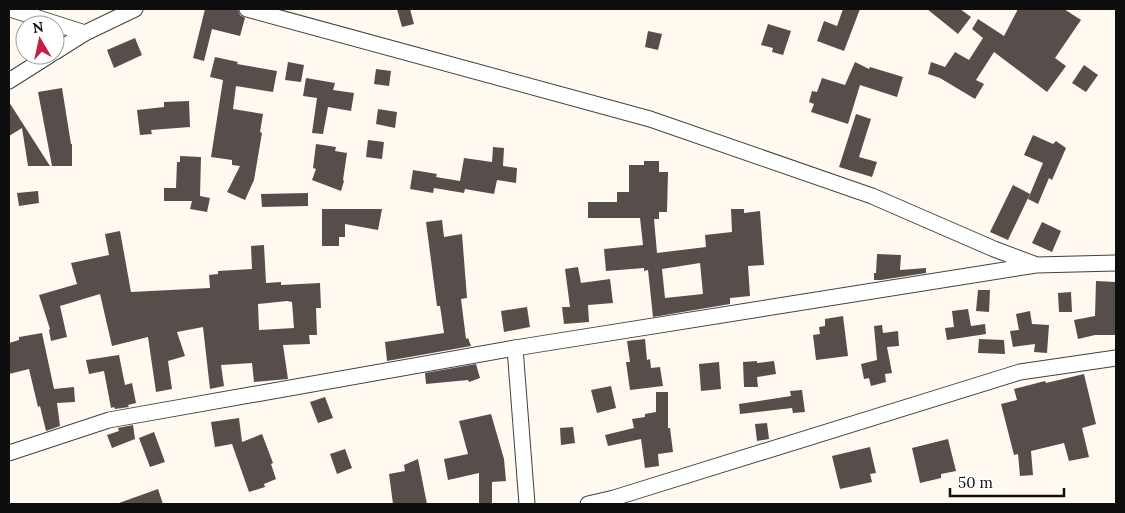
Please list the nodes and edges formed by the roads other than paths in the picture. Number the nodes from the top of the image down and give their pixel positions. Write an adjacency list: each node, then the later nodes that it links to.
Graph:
1 (10, 9): 4 (street)
2 (135, 9): 4 (street)
3 (247, 9): 9 (street)
4 (85, 33): 5 (street)
5 (65, 46)
6 (34, 65): 7 (street)
7 (9, 81)
8 (1116, 263): 9 (street)
9 (1036, 265): 10 (street)
10 (515, 348): 12 (street); 13 (street)
11 (1116, 358): 14 (street)
12 (9, 453)
13 (527, 504)
14 (588, 504)

